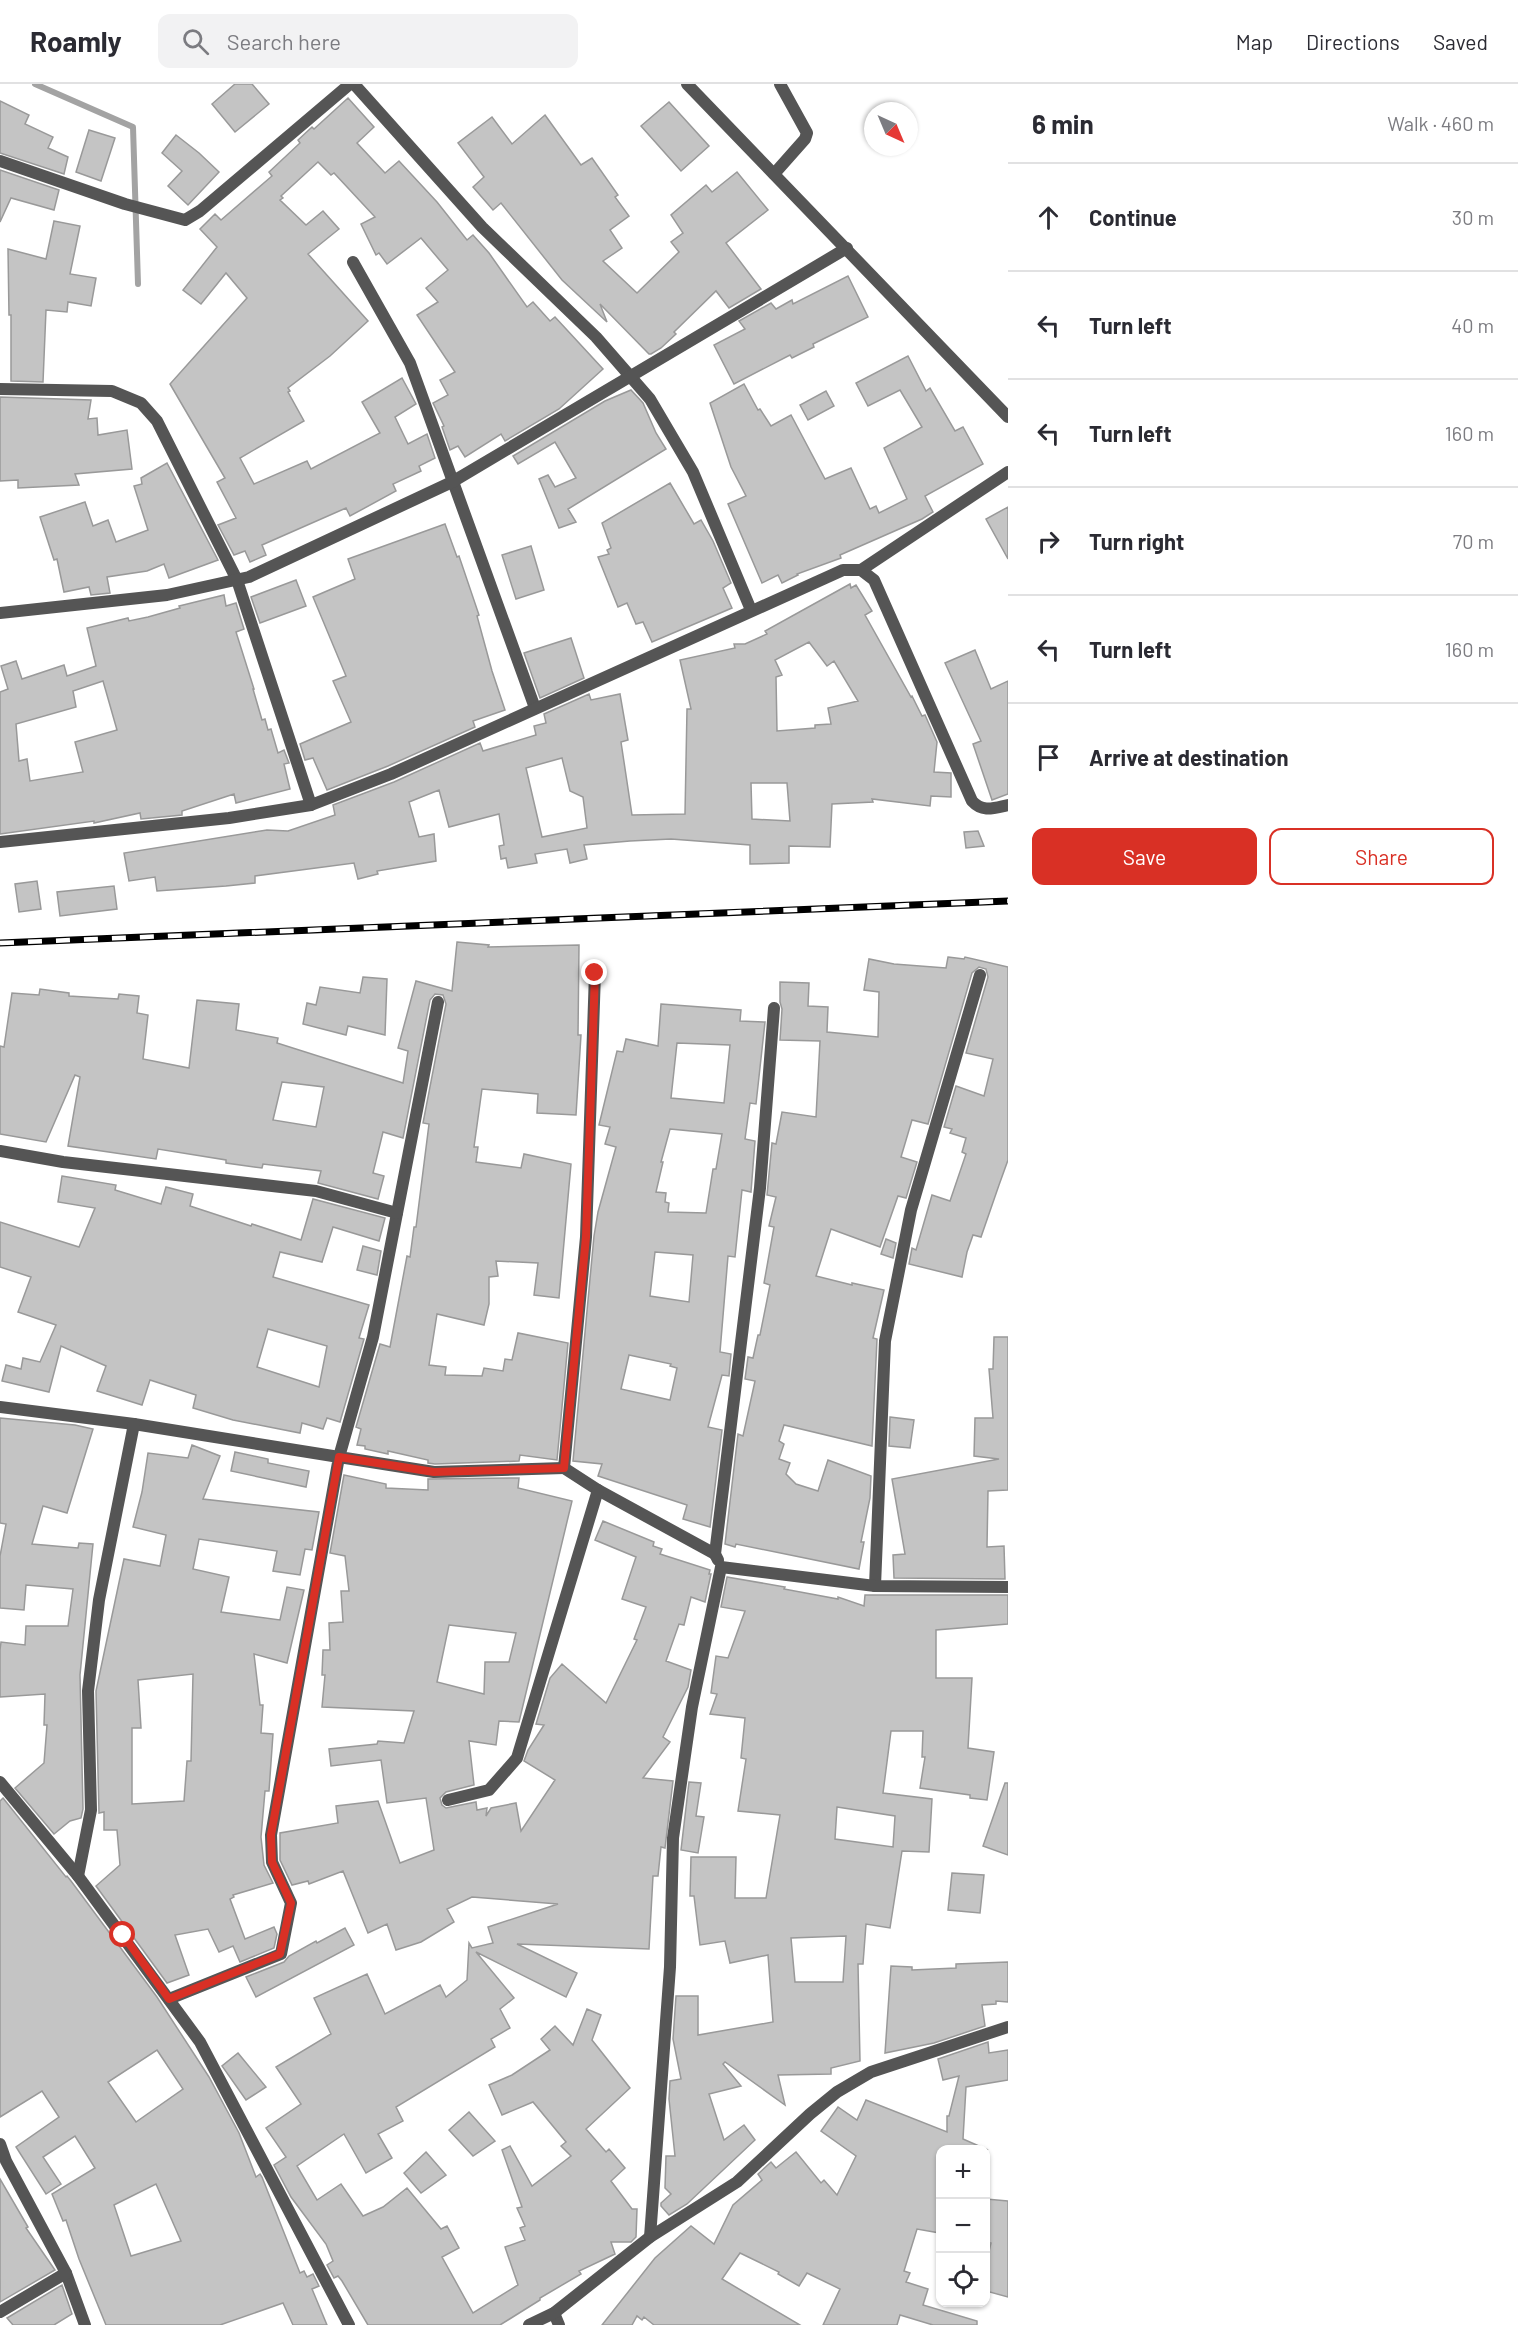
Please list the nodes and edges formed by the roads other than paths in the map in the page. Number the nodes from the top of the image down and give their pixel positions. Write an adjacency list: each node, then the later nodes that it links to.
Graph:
1 (352, 84): 4 (street); 8 (street)
2 (687, 84): 5 (street)
3 (780, 84): 5 (street)
4 (0, 161)
5 (774, 174): 6 (street)
6 (847, 248): 8 (street); 10 (street)
7 (353, 262): 12 (street)
8 (631, 378): 12 (street); 15 (street)
9 (0, 389): 14 (street)
10 (1008, 417)
11 (1008, 472): 13 (street)
12 (452, 482): 14 (street); 17 (street)
13 (861, 570): 15 (street); 19 (street)
14 (237, 580): 16 (street); 18 (street)
15 (751, 610): 17 (street)
16 (0, 613)
17 (535, 708): 18 (street)
18 (311, 805): 20 (street)
19 (1008, 805)
20 (0, 842)
21 (595, 973): 30 (street)
22 (980, 975): 34 (street)
23 (438, 1002): 26 (street)
24 (774, 1008): 32 (street)
25 (0, 1151): 26 (street)
26 (397, 1213): 29 (street)
27 (0, 1407): 28 (street)
28 (134, 1424): 29 (street); 38 (street)
29 (339, 1457): 30 (street); 39 (street)
30 (564, 1468): 31 (street)
31 (598, 1490): 32 (street); 37 (street)
32 (715, 1554): 33 (street)
33 (721, 1567): 34 (street); 43 (street)
34 (875, 1586): 35 (street)
35 (1008, 1587)
36 (0, 1782): 38 (street)
37 (448, 1800)
38 (78, 1876): 39 (street)
39 (169, 1999): 48 (street)
40 (1008, 2027): 43 (street)
41 (0, 2144): 42 (street)
42 (3, 2163): 44 (street)
43 (650, 2237): 46 (street)
44 (66, 2273): 45 (street); 47 (street)
45 (0, 2312)
46 (554, 2313): 49 (street); 50 (street)
47 (85, 2325)
48 (350, 2325)
49 (529, 2325)
50 (559, 2325)

